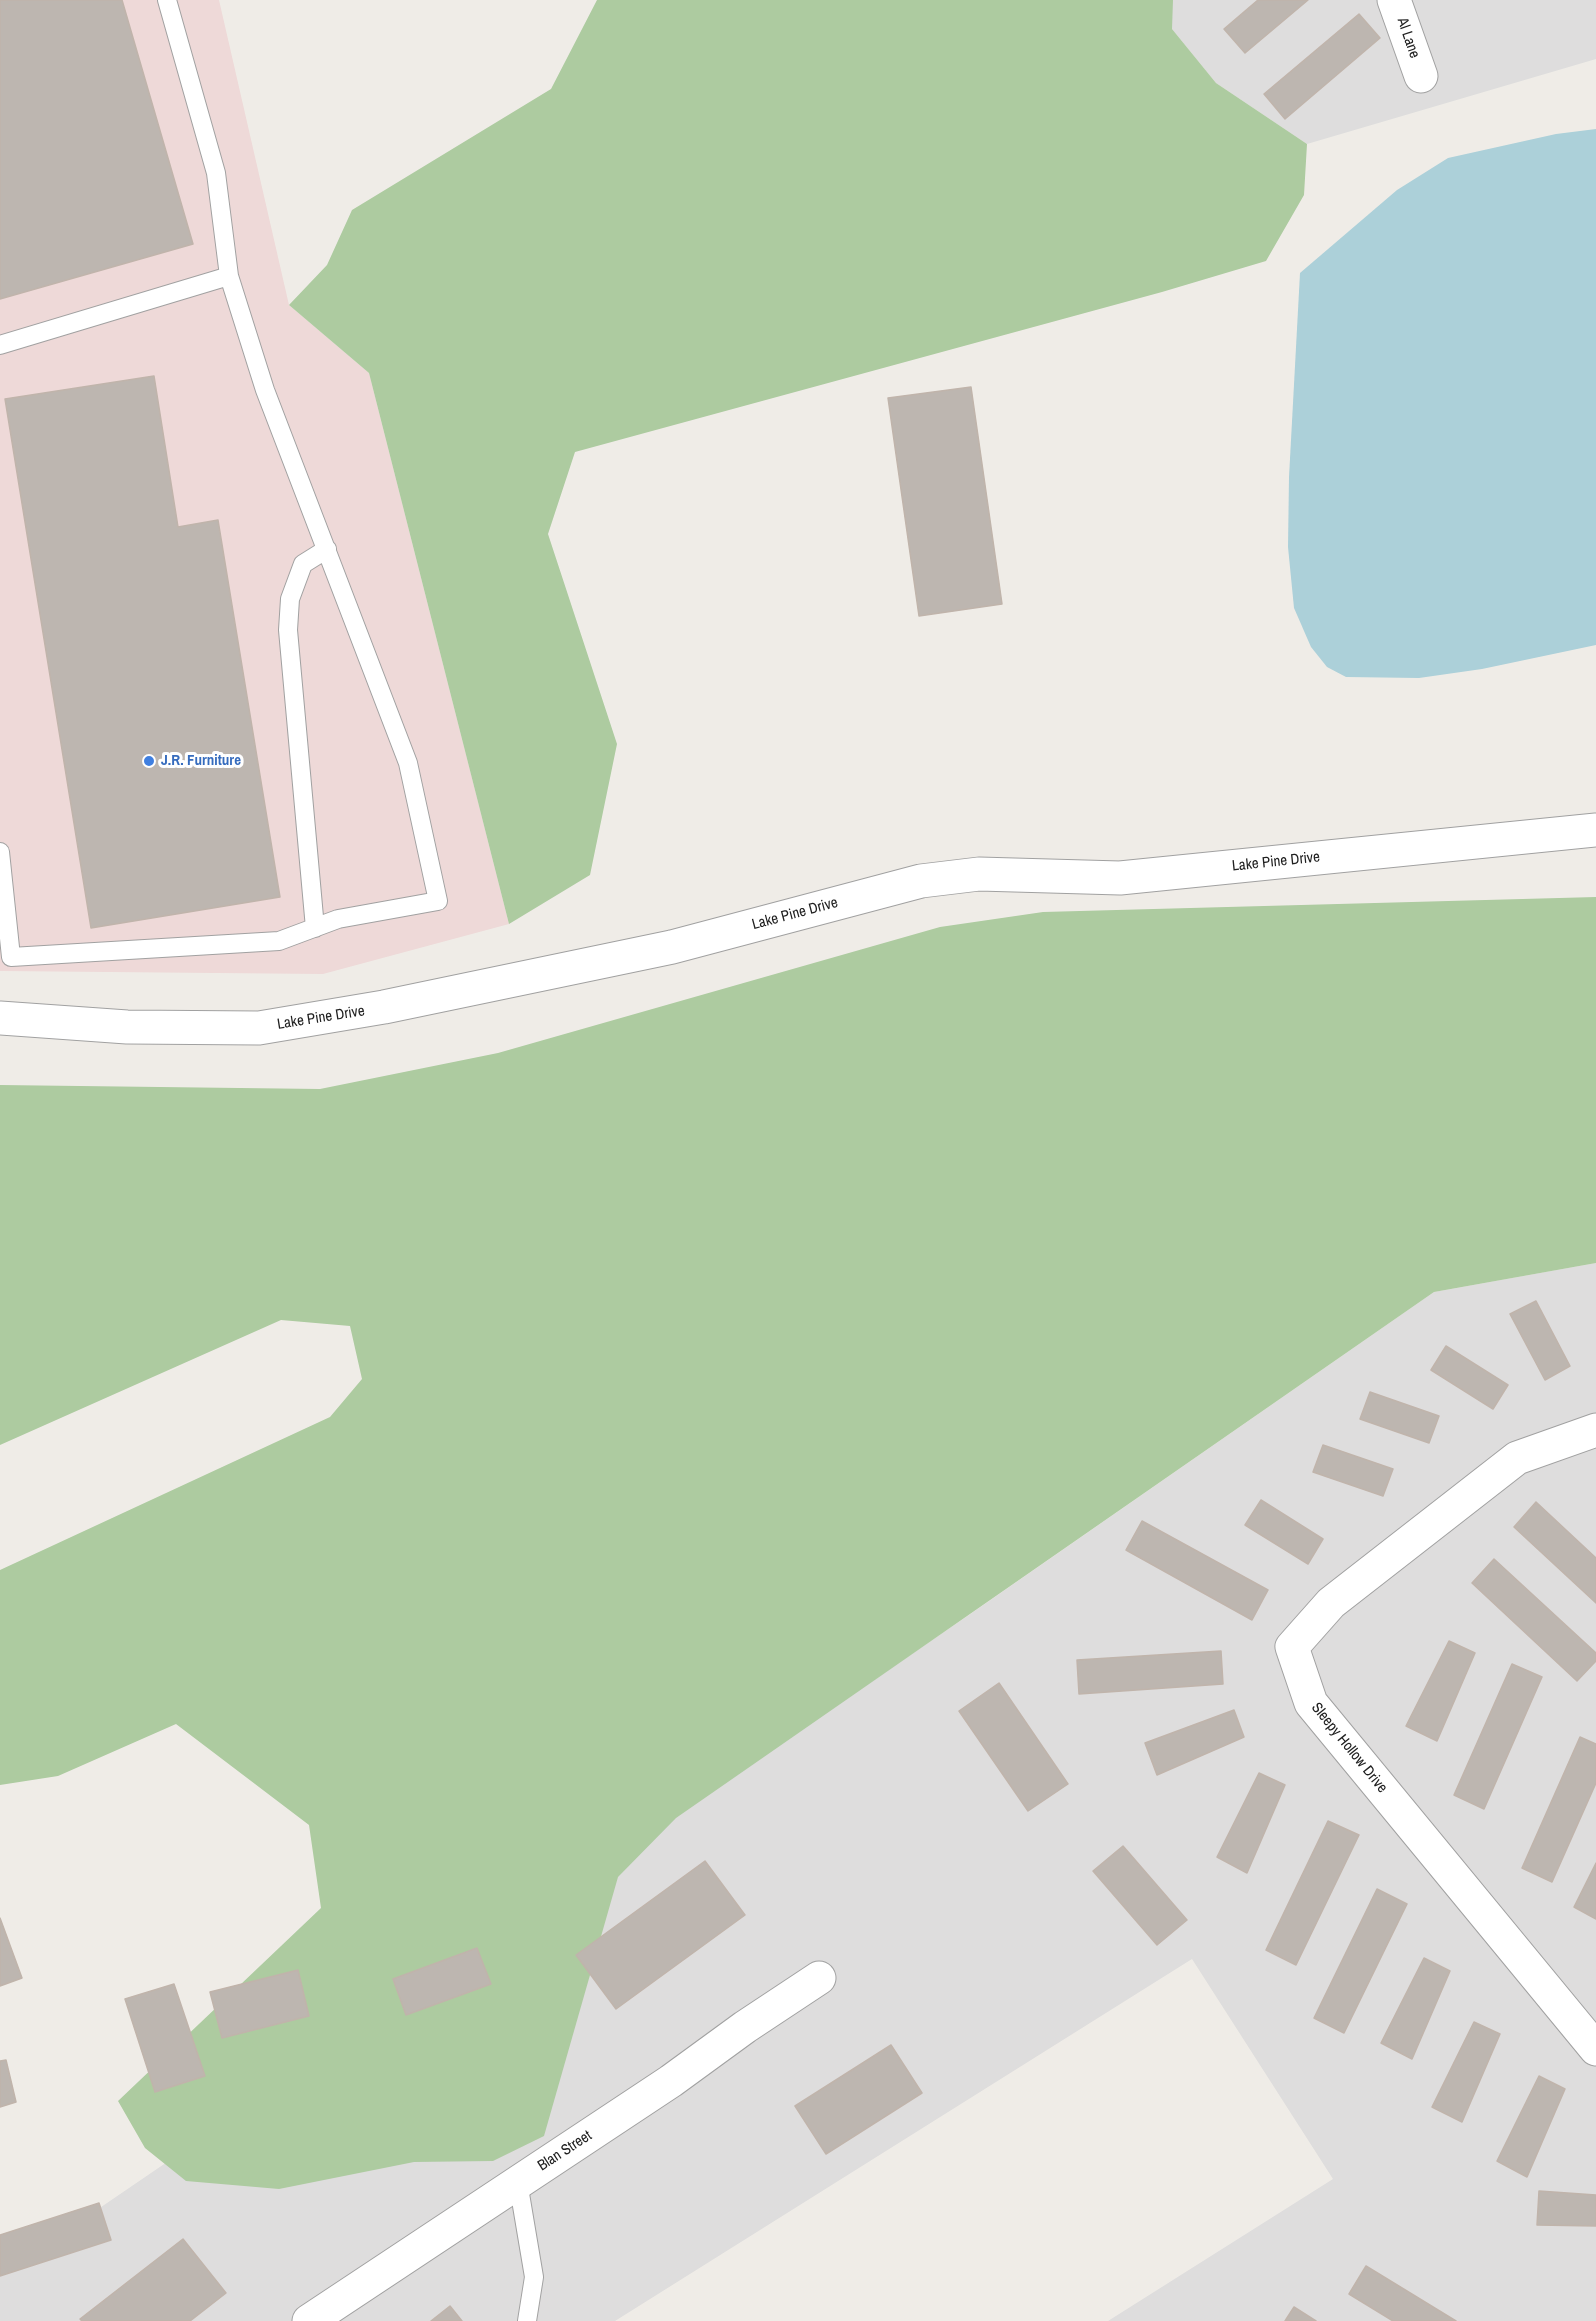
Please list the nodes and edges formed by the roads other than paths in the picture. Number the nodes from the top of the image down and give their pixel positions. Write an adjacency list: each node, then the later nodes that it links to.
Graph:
1 (167, 0): 4 (lane)
2 (1394, 0): 3 (street, Al Lane)
3 (1421, 76)
4 (230, 276): 5 (lane); 6 (lane)
5 (0, 345)
6 (327, 549): 9 (lane); 9 (lane)
7 (1596, 830): 10 (street, Lake Pine Drive)
8 (0, 852): 9 (lane)
9 (315, 928)
10 (0, 1018)
11 (1596, 1430): 13 (street, Sleepy Hollow Drive)
12 (819, 1978): 14 (street, Blan Street)
13 (1596, 2049)
14 (518, 2182): 15 (street, Blan Street); 16 (lane)
15 (309, 2321)
16 (527, 2321)

